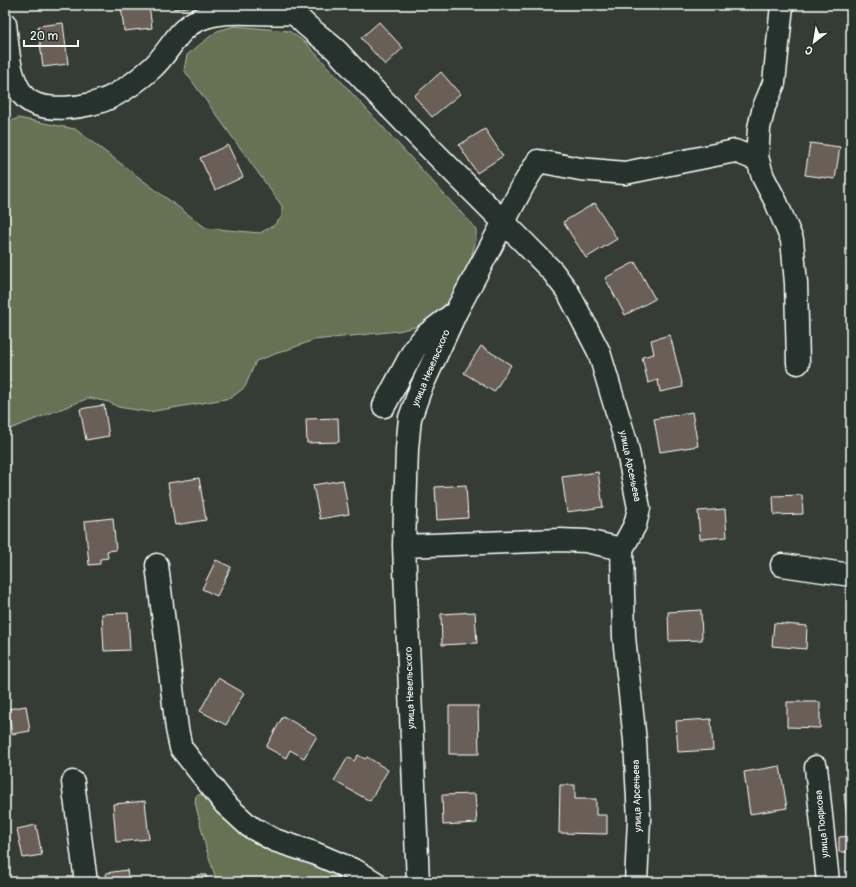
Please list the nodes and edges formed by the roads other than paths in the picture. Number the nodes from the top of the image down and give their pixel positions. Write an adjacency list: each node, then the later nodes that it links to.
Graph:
1 (782, 5): 4 (street)
2 (292, 9): 3 (street); 5 (street)
3 (5, 24)
4 (757, 157): 5 (street); 7 (street)
5 (505, 222): 6 (street, улица Невельского); 10 (street, улица Арсеньева)
6 (456, 312): 8 (street); 9 (street, улица Невельского)
7 (798, 363)
8 (384, 406)
9 (404, 546): 10 (street); 19 (street, улица Невельского)
10 (622, 549): 20 (street, улица Арсеньева)
11 (157, 565): 16 (street)
12 (782, 565): 13 (street)
13 (851, 575)
14 (816, 767): 21 (street, улица Пояркова)
15 (73, 782): 17 (street)
16 (352, 876): 18 (street)
17 (86, 882)
18 (374, 882)
19 (418, 882)
20 (636, 882)
21 (828, 882)

